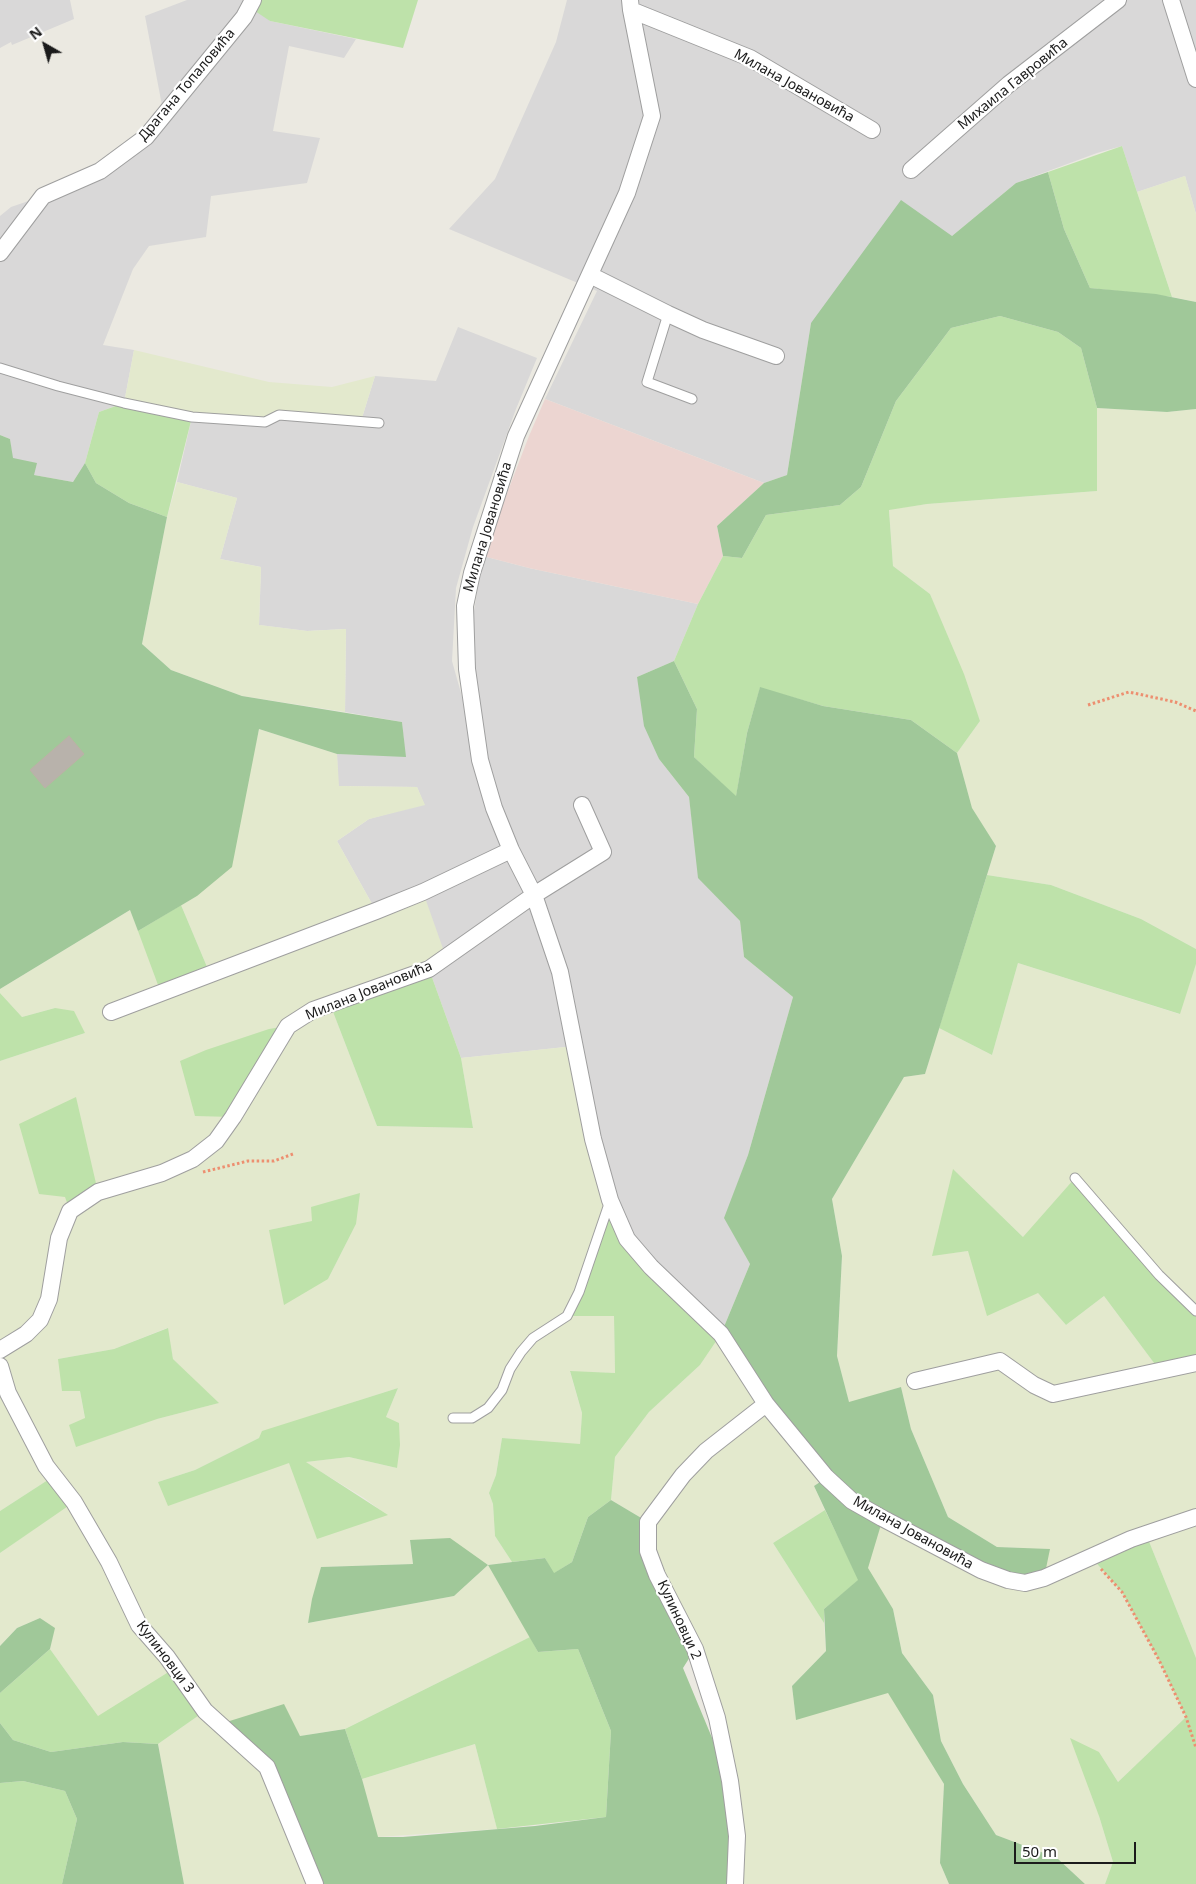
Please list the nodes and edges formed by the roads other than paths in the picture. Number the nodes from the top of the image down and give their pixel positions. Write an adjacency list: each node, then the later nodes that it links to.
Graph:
1 (253, 0): 8 (street, Драгана Топаловића)
2 (1118, 0): 7 (street, Михаила Гавровића)
3 (1171, 0): 5 (street)
4 (631, 5): 6 (street, Милана Јовановића); 9 (street, Милана Јовановића)
5 (1196, 79)
6 (872, 130)
7 (911, 170)
8 (0, 253)
9 (590, 275): 10 (street); 16 (street, Милана Јовановића)
10 (668, 314): 11 (street); 13 (lane)
11 (776, 356)
12 (0, 368): 14 (lane)
13 (692, 399)
14 (379, 423)
15 (582, 805): 17 (street)
16 (511, 850): 17 (street, Милана Јовановића); 18 (street)
17 (534, 895): 20 (street, Милана Јовановића); 22 (street, Милана Јовановића)
18 (111, 1012)
19 (1075, 1178): 21 (lane)
20 (610, 1200): 26 (street, Милана Јовановића); 27 (lane)
21 (1196, 1311)
22 (0, 1350)
23 (1196, 1363): 25 (street)
24 (0, 1366): 29 (street, Кулиновци 3)
25 (915, 1381)
26 (766, 1404): 28 (street, Милана Јовановића); 30 (street, Кулиновци 2)
27 (453, 1418)
28 (1196, 1517)
29 (315, 1884)
30 (736, 1884)

